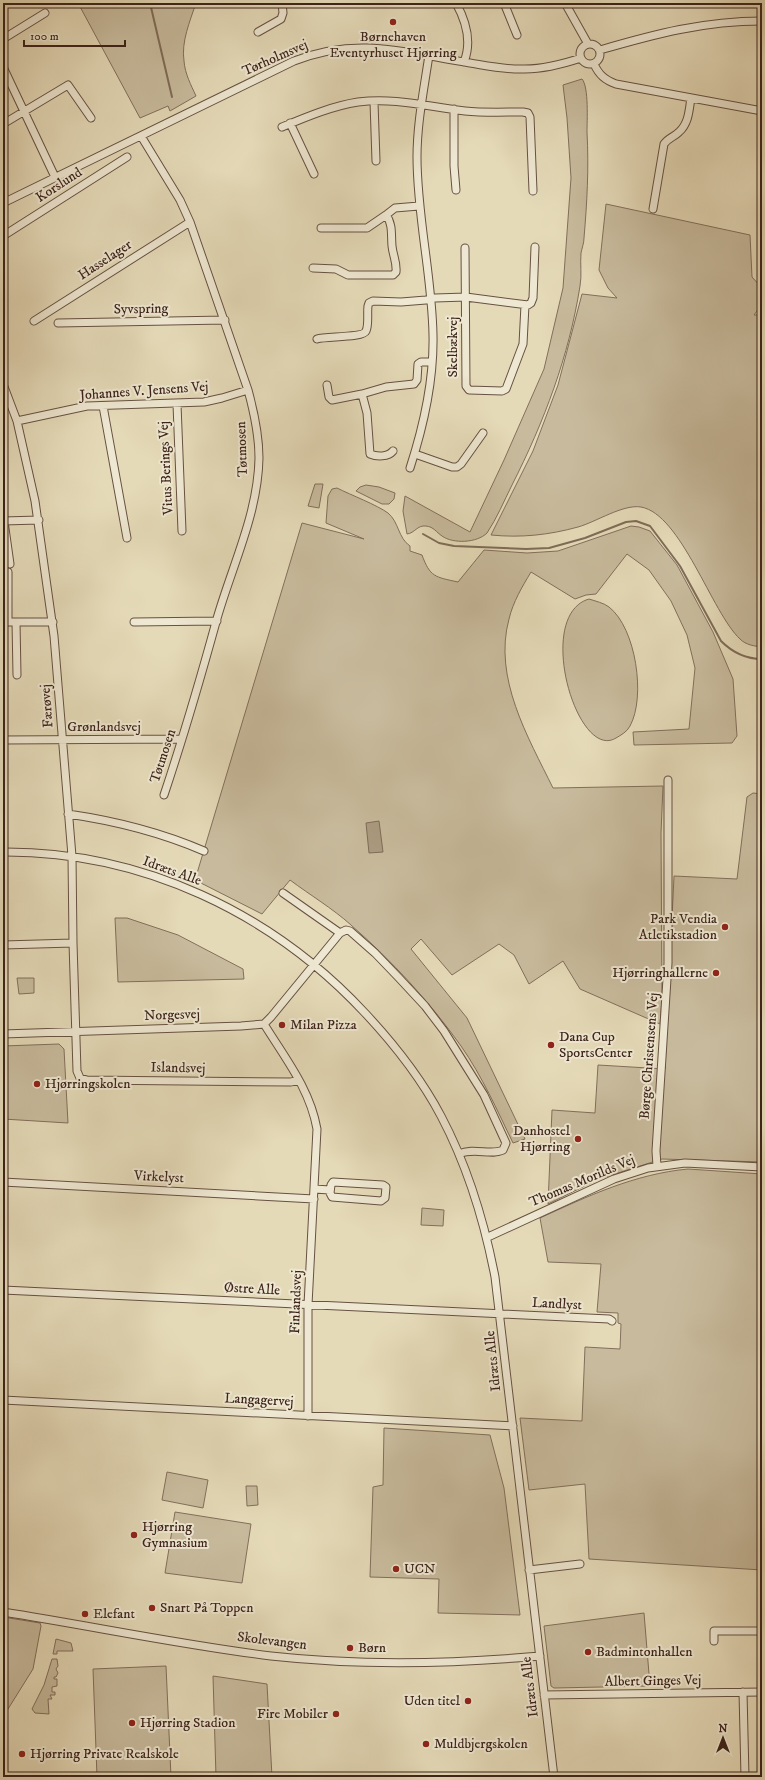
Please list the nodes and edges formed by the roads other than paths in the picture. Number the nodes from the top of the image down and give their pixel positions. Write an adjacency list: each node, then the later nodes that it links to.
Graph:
1 (282, 3): 7 (street)
2 (456, 3): 14 (street)
3 (504, 3): 8 (street)
4 (565, 3): 10 (street)
5 (45, 12): 9 (street)
6 (762, 21): 11 (street)
7 (258, 32)
8 (517, 35)
9 (3, 39)
10 (588, 44): 11 (street); 13 (street)
11 (600, 50): 15 (street)
12 (429, 56): 14 (street, Tørholmsvej); 19 (street, Skelbækvej); 27 (street, Tørholmsvej)
13 (581, 58): 14 (street, Tørholmsvej); 15 (street)
14 (464, 62)
15 (594, 64): 17 (street)
16 (3, 67): 22 (street)
17 (691, 98): 21 (street); 36 (street)
18 (374, 102): 19 (street); 24 (street); 29 (street)
19 (422, 103): 20 (street); 35 (street, Skelbækvej)
20 (454, 109): 32 (street); 33 (street)
21 (762, 111)
22 (23, 112): 23 (street); 25 (street); 31 (street)
23 (91, 118)
24 (290, 123): 26 (street); 30 (street)
25 (3, 124)
26 (282, 127)
27 (141, 136): 31 (street, Tørholmsvej); 38 (street, Tøtmosen)
28 (127, 157): 40 (street, Korslund)
29 (376, 161)
30 (314, 174)
31 (55, 178): 34 (street, Tørholmsvej)
32 (456, 190)
33 (533, 191)
34 (3, 203)
35 (419, 206): 37 (street); 45 (street, Skelbækvej)
36 (653, 209)
37 (386, 215): 39 (street); 43 (street)
38 (190, 222): 47 (street, Tøtmosen); 48 (street, Hasselager)
39 (321, 228)
40 (3, 236)
41 (534, 247): 46 (street, Skelbækvej)
42 (465, 248): 44 (street, Skelbækvej)
43 (313, 268)
44 (466, 298): 45 (street, Skelbækvej); 46 (street, Skelbækvej); 46 (street, Skelbækvej)
45 (431, 299): 50 (street, Skelbækvej); 51 (street, Skelbækvej)
46 (525, 305)
47 (225, 320): 49 (street, Syvspring); 54 (street, Tøtmosen)
48 (34, 321)
49 (58, 323)
50 (317, 339)
51 (432, 362): 55 (street, Skelbækvej); 61 (street, Skelbækvej)
52 (3, 384): 58 (street, Færøvej)
53 (327, 385): 55 (street, Skelbækvej)
54 (248, 390): 56 (street, Johannes V. Jensens Vej); 69 (street, Tøtmosen)
55 (362, 394): 60 (street)
56 (177, 404): 57 (street, Johannes V. Jensens Vej); 65 (street, Vitus Berings Vej)
57 (103, 406): 58 (street, Johannes V. Jensens Vej); 66 (street)
58 (17, 421): 63 (street, Færøvej)
59 (483, 433): 61 (street)
60 (394, 451)
61 (415, 454): 62 (street, Skelbækvej)
62 (410, 468)
63 (39, 520): 64 (street); 71 (street, Færøvej)
64 (3, 521): 67 (street)
65 (182, 531)
66 (127, 538)
67 (10, 564)
68 (8, 572): 70 (street)
69 (217, 621): 72 (street); 74 (street, Tøtmosen)
70 (9, 622): 71 (street); 73 (street)
71 (52, 622): 76 (street, Færøvej)
72 (134, 622)
73 (17, 675)
74 (182, 739): 76 (street, Grønlandsvej); 78 (street, Tøtmosen)
75 (3, 740): 76 (street, Grønlandsvej)
76 (63, 740): 79 (street, Færøvej)
77 (668, 780): 93 (street, Børge Christensens Vej)
78 (164, 795)
79 (68, 814): 80 (street); 82 (street, Færøvej)
80 (204, 851)
81 (3, 852): 82 (street, Idræts Alle)
82 (72, 856): 85 (street, Færøvej); 87 (street, Idræts Alle)
83 (283, 893): 84 (street)
84 (340, 933): 87 (street); 92 (street)
85 (73, 943): 86 (street); 89 (street, Færøvej)
86 (3, 945)
87 (315, 964): 88 (street); 92 (street, Idræts Alle)
88 (264, 1024): 89 (street, Norgesvej); 91 (street, Finlandsvej)
89 (76, 1031): 90 (street, Norgesvej); 91 (street, Islandsvej)
90 (3, 1034)
91 (299, 1080): 96 (street, Finlandsvej)
92 (459, 1154): 99 (street, Idræts Alle)
93 (657, 1166): 94 (street, Thomas Morilds Vej); 99 (street, Thomas Morilds Vej)
94 (762, 1167)
95 (3, 1182): 98 (street, Virkelyst)
96 (314, 1190): 97 (street); 98 (street, Finlandsvej)
97 (330, 1190): 97 (street)
98 (314, 1199): 101 (street, Finlandsvej)
99 (488, 1237): 102 (street, Idræts Alle)
100 (3, 1290): 101 (street, Østre Alle)
101 (308, 1305): 102 (street, Østre Alle); 105 (street, Finlandsvej)
102 (500, 1314): 103 (street, Landlyst); 106 (street, Idræts Alle)
103 (612, 1321)
104 (3, 1400): 105 (street, Langagervej)
105 (308, 1416): 106 (street, Langagervej)
106 (513, 1426): 108 (street, Idræts Alle)
107 (580, 1564): 108 (street)
108 (529, 1570): 111 (street, Idræts Alle)
109 (3, 1612): 111 (street, Skolevangen)
110 (714, 1642): 112 (street)
111 (540, 1656): 115 (street, Idræts Alle)
112 (762, 1683)
113 (743, 1692): 114 (street, Albert Ginges Vej); 115 (street, Albert Ginges Vej); 117 (street)
114 (762, 1692)
115 (544, 1696): 116 (street, Idræts Alle)
116 (554, 1777)
117 (745, 1777)

